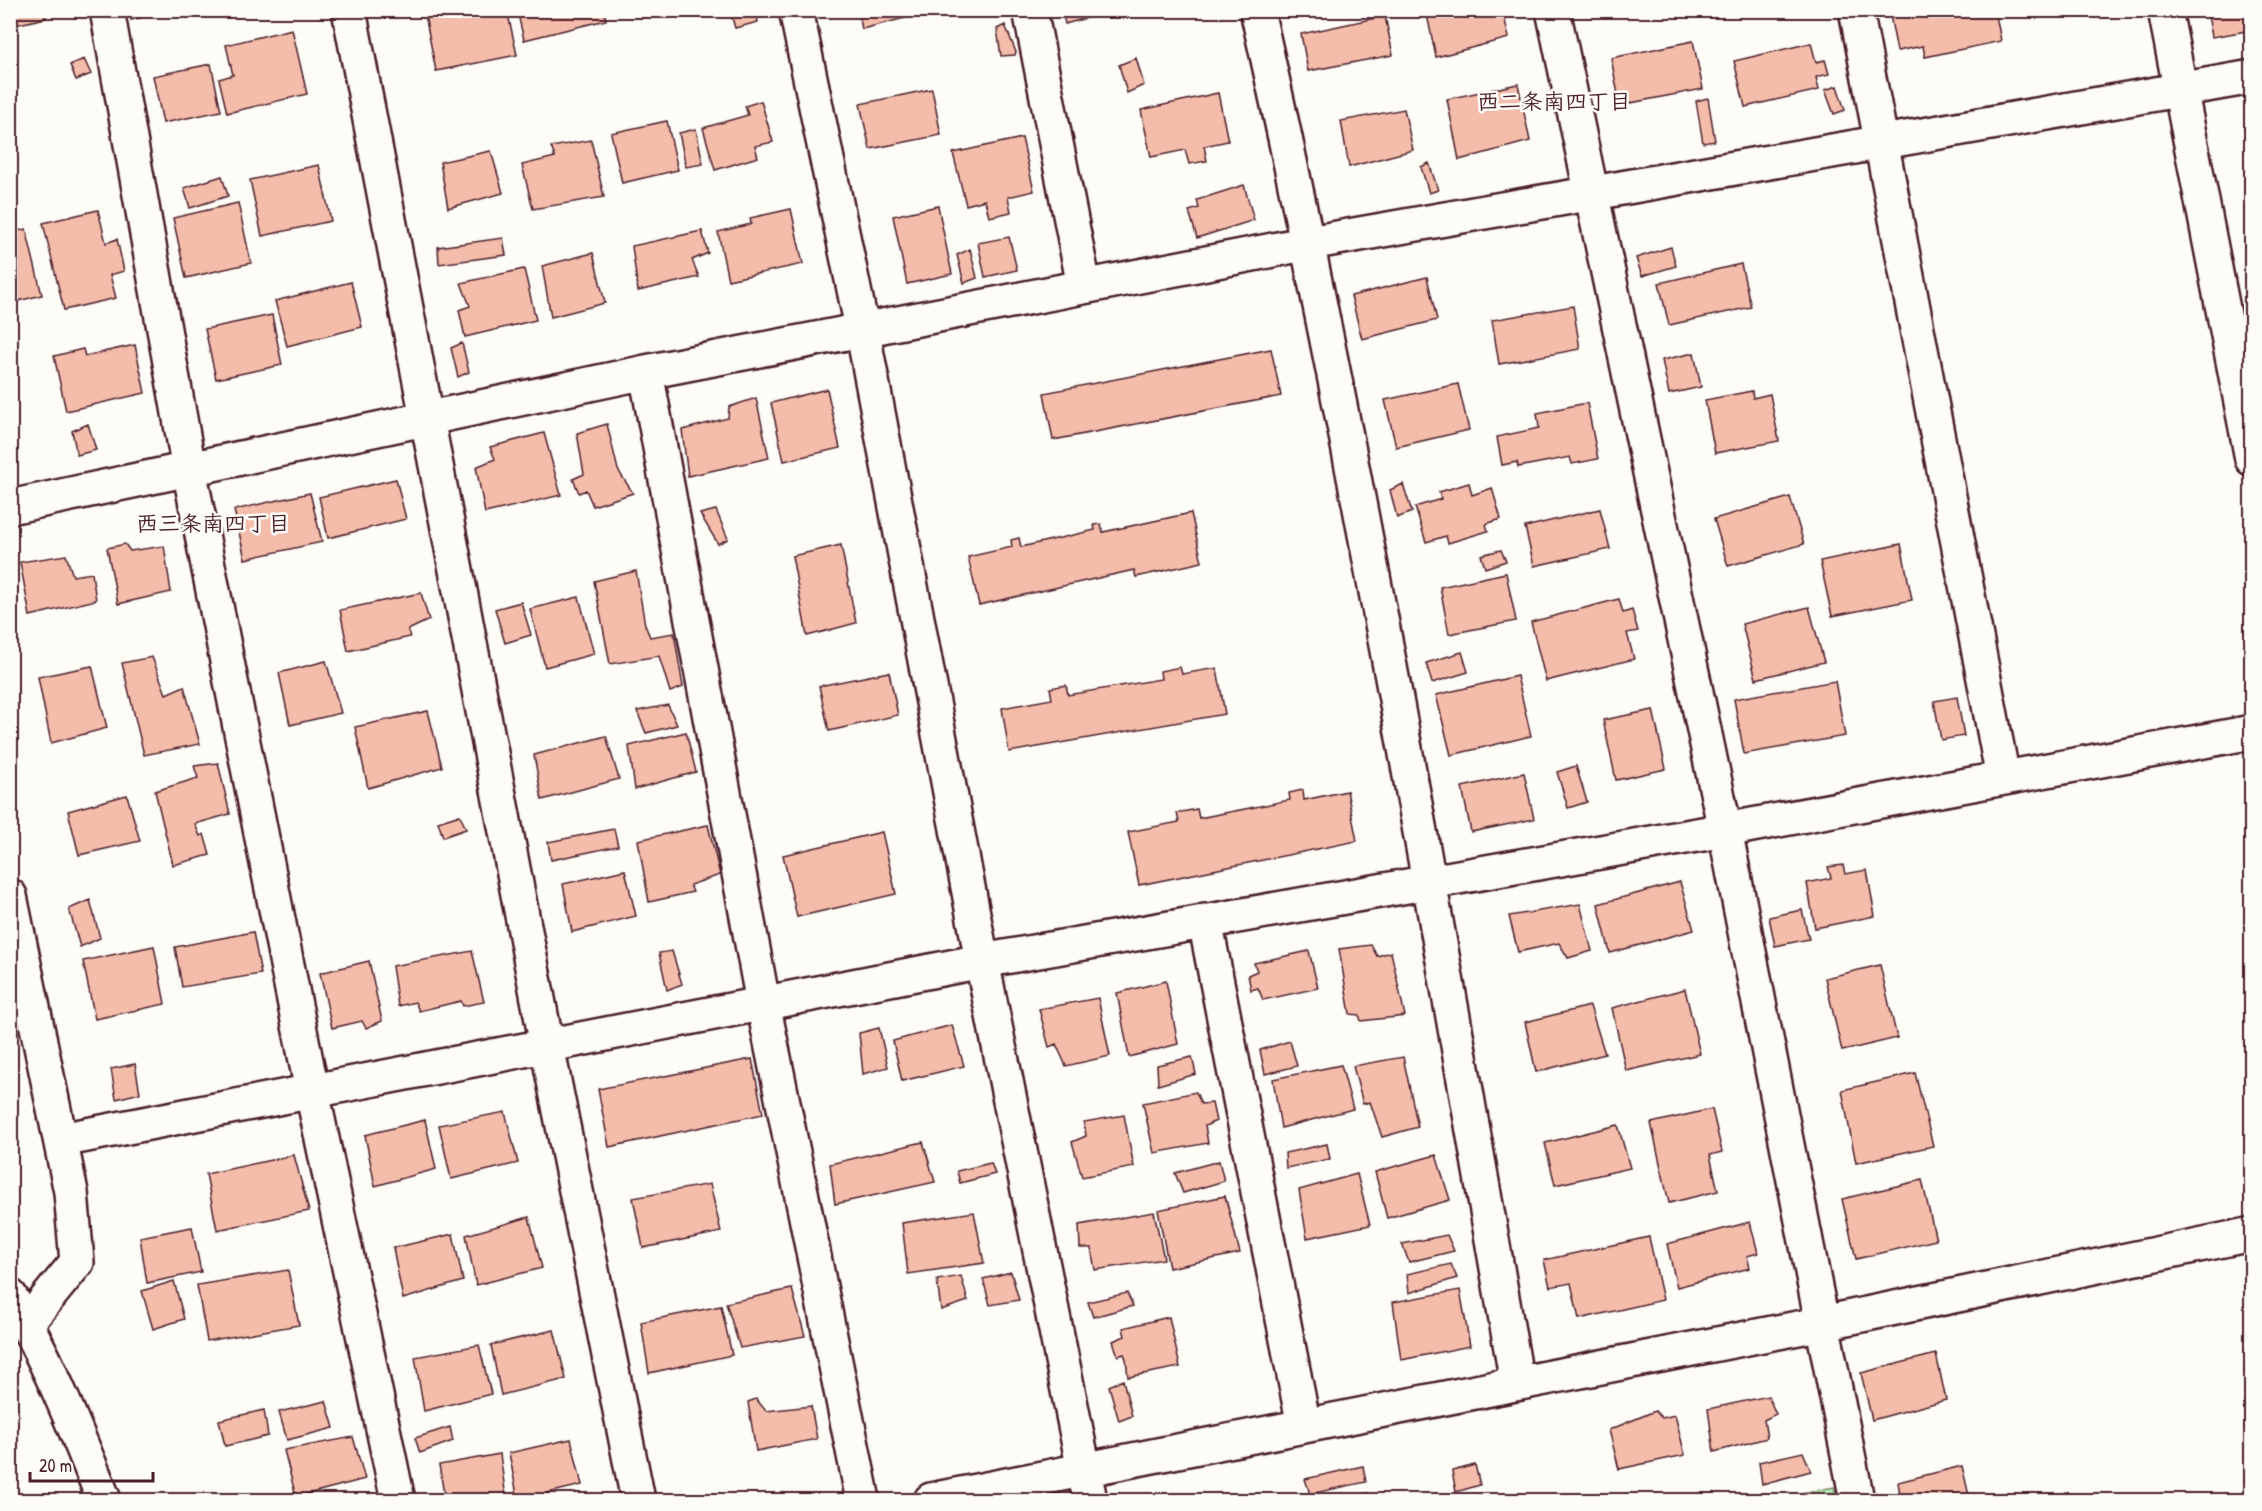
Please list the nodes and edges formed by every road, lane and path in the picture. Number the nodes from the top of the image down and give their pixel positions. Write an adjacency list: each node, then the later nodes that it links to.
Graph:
1 (107, 10): 19 (street)
2 (349, 10): 17 (street)
3 (796, 10): 15 (street)
4 (1030, 10): 14 (street)
5 (1257, 10): 13 (street)
6 (1553, 10): 12 (street)
7 (1856, 10): 11 (street)
8 (2164, 10): 10 (street)
9 (2252, 77): 10 (street)
10 (2180, 91): 11 (street); 18 (street)
11 (1880, 144): 12 (street); 22 (street)
12 (1590, 194): 13 (street); 23 (street)
13 (1309, 243): 14 (street); 24 (street)
14 (1084, 286): 15 (street)
15 (862, 328): 16 (street); 27 (street)
16 (645, 372): 17 (street); 28 (street)
17 (427, 417): 19 (street); 29 (street)
18 (2252, 459)
19 (189, 469): 20 (street); 30 (street)
20 (10, 507)
21 (2252, 732): 22 (street)
22 (2003, 778): 23 (street)
23 (1725, 830): 24 (street); 34 (street)
24 (1430, 881): 26 (street); 35 (street)
25 (10, 896): 31 (street)
26 (1205, 921): 27 (street); 36 (street)
27 (982, 961): 28 (street); 37 (street)
28 (763, 1004): 29 (street); 41 (street)
29 (547, 1046): 30 (street); 40 (street)
30 (312, 1091): 31 (street); 39 (street)
31 (61, 1140): 33 (street)
32 (2252, 1234): 34 (street)
33 (19, 1310): 38 (street)
34 (1823, 1323): 35 (street); 43 (street)
35 (1517, 1383): 36 (street)
36 (1304, 1426): 37 (street)
37 (1088, 1486): 42 (street)
38 (104, 1500)
39 (398, 1500)
40 (638, 1500)
41 (863, 1500)
42 (931, 1500)
43 (1857, 1500)

